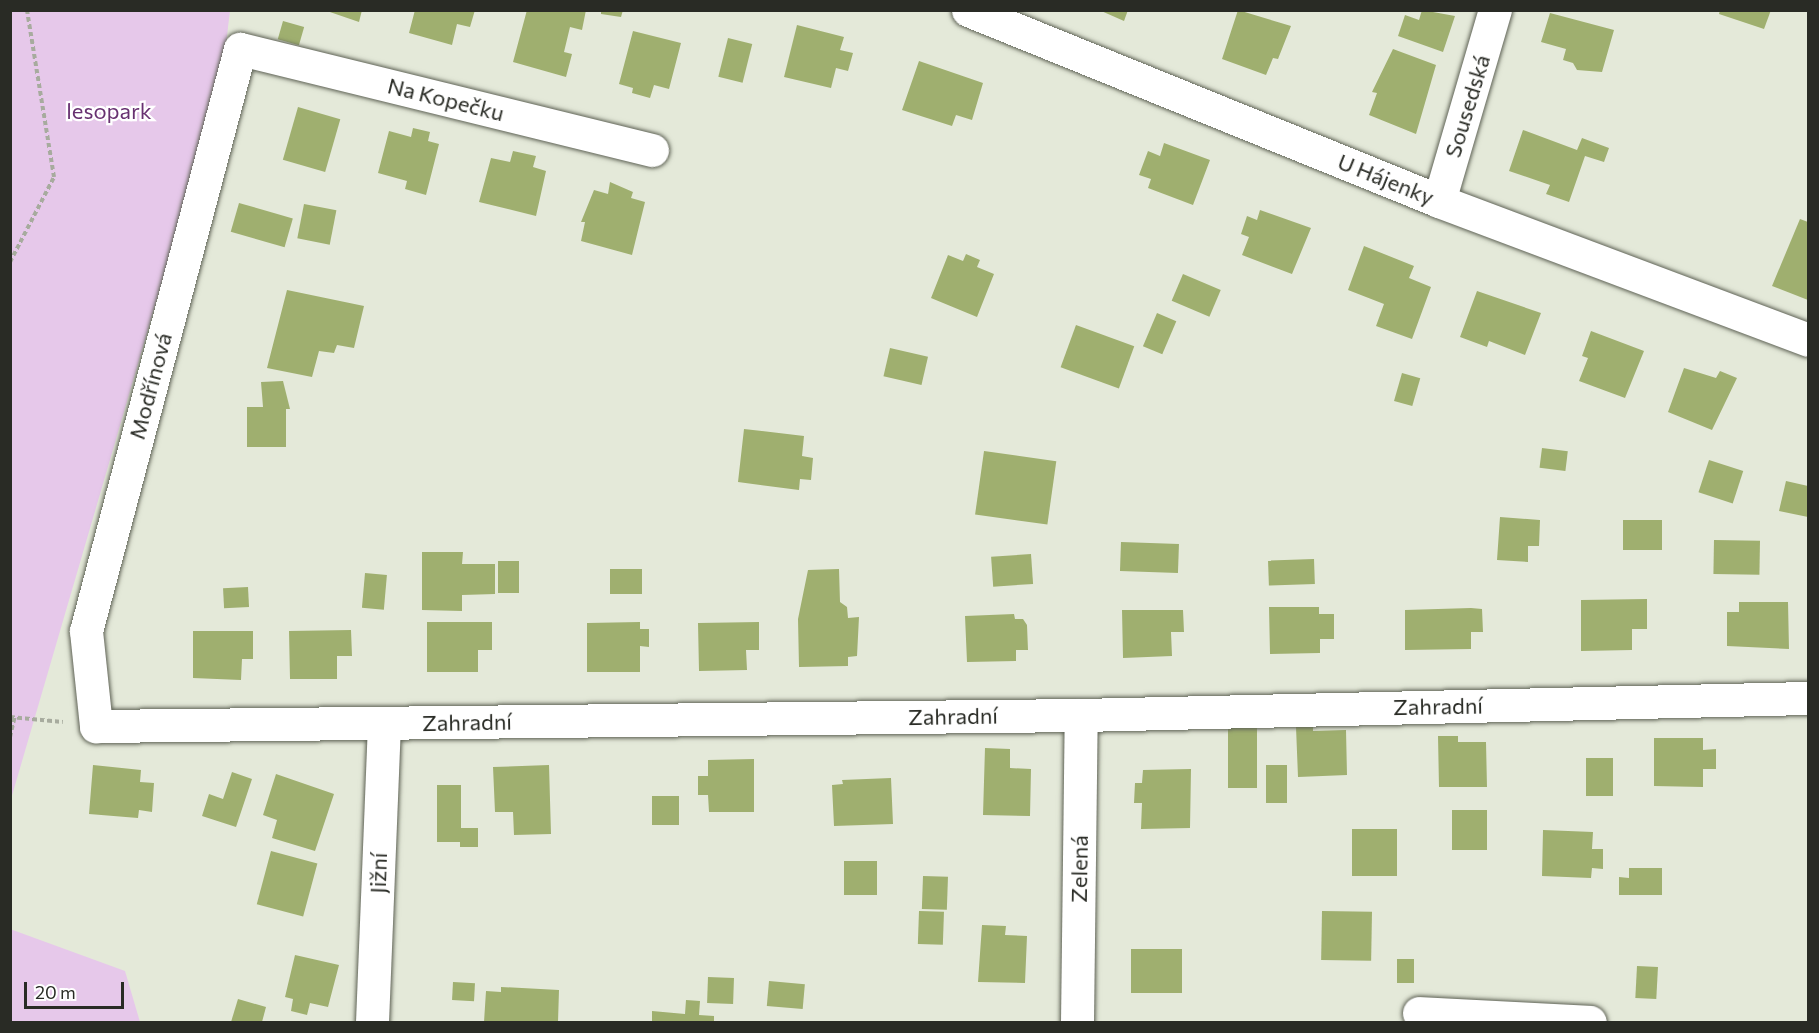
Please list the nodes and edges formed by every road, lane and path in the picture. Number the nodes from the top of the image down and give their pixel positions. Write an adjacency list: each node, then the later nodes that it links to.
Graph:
1 (27, 10): 7 (path)
2 (968, 10): 6 (street, U Hájenky)
3 (1496, 10): 6 (street, Sousedská)
4 (240, 49): 5 (street, Na Kopečku); 13 (street, Modřínová)
5 (652, 150)
6 (1439, 201): 8 (street, U Hájenky)
7 (10, 262)
8 (1809, 340)
9 (1809, 698): 10 (street, Zahradní)
10 (1081, 715): 12 (street, Zahradní); 17 (street, Zelená)
11 (13, 716): 13 (path); 14 (path)
12 (384, 723): 13 (street, Zahradní); 16 (street, Jižní)
13 (96, 726)
14 (10, 737)
15 (1419, 1013): 18 (street)
16 (372, 1023)
17 (1077, 1023)
18 (1590, 1023)

